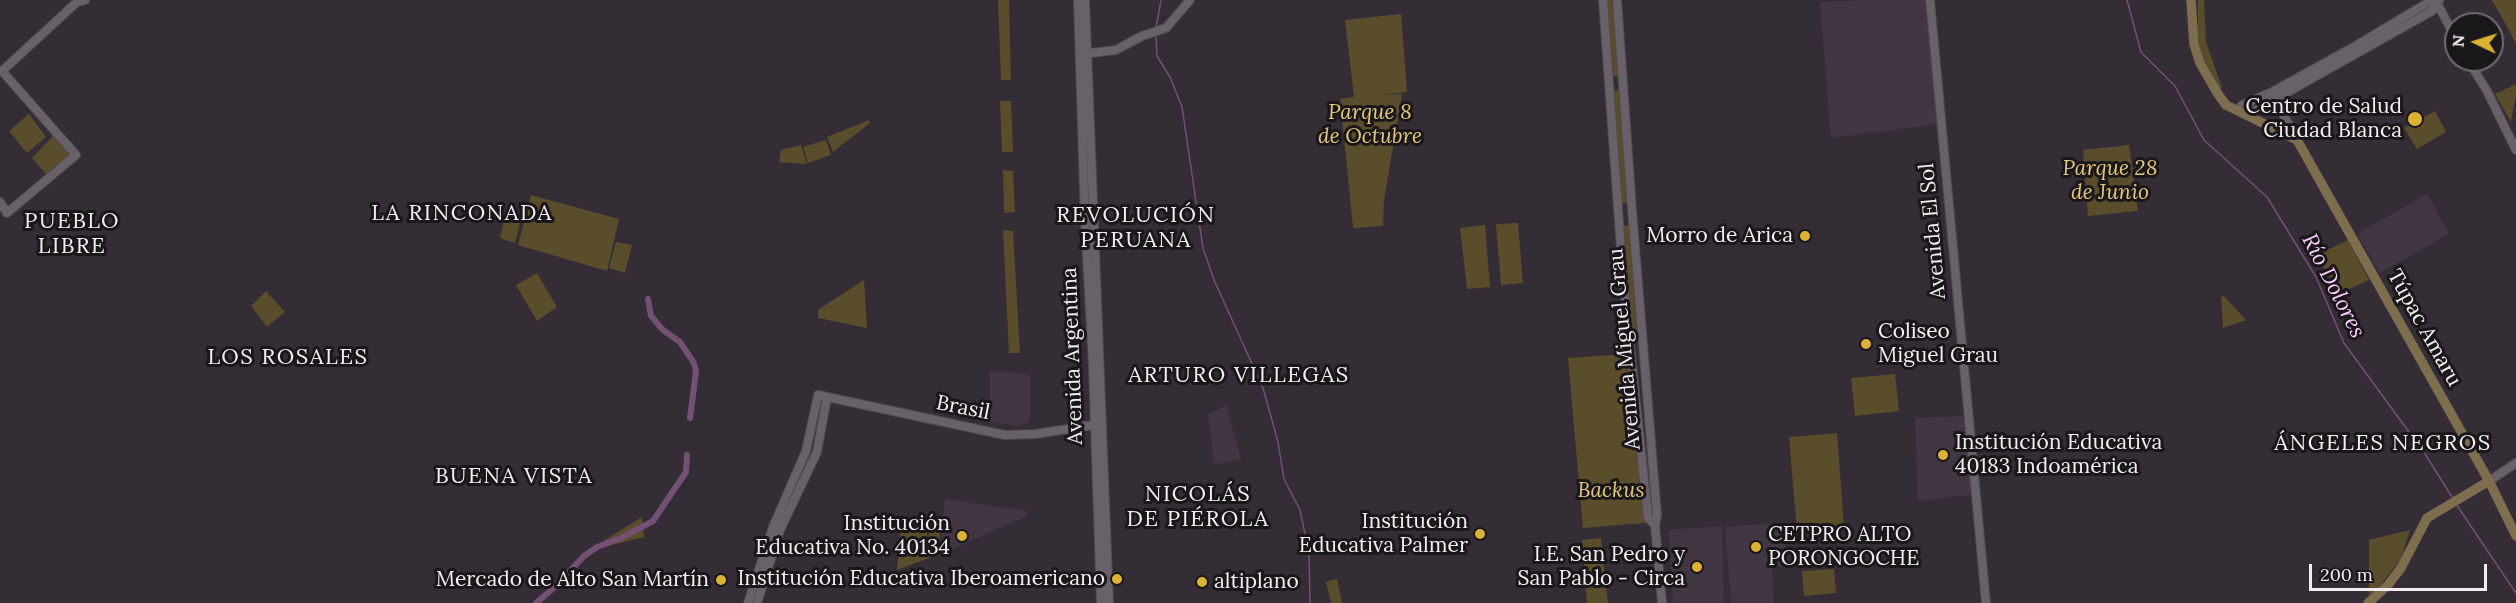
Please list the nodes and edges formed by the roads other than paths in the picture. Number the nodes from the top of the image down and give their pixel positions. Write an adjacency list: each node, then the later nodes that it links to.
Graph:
1 (86, 0): 16 (street)
2 (1078, 0): 10 (street, Avenida Argentina)
3 (1085, 0): 10 (street, Avenida Argentina)
4 (1190, 0): 10 (street)
5 (1603, 0): 21 (street, Avenida Miguel Grau)
6 (1617, 0): 21 (street, Avenida Miguel Grau)
7 (1930, 0): 29 (street, Avenida El Sol)
8 (2191, 0): 13 (main road)
9 (2439, 1): 12 (street); 13 (street)
10 (1084, 54): 18 (street, Avenida Argentina)
11 (2475, 72): 15 (street)
12 (2276, 100): 13 (street); 14 (street)
13 (2243, 113): 14 (main road)
14 (2297, 140): 20 (main road, Túpac Amaru)
15 (2516, 150)
16 (2, 208)
17 (823, 396): 18 (street, Brasil); 24 (street); 25 (street)
18 (1098, 424): 23 (street, Avenida Argentina)
19 (2516, 464): 20 (street)
20 (2489, 481): 22 (main road, Túpac Amaru); 30 (main road)
21 (1655, 525): 28 (street)
22 (2516, 536)
23 (1104, 583): 26 (street, Avenida Argentina); 27 (street, Avenida Argentina)
24 (748, 603)
25 (757, 603)
26 (1101, 603)
27 (1109, 603)
28 (1662, 603)
29 (1986, 603)
30 (2368, 603)

